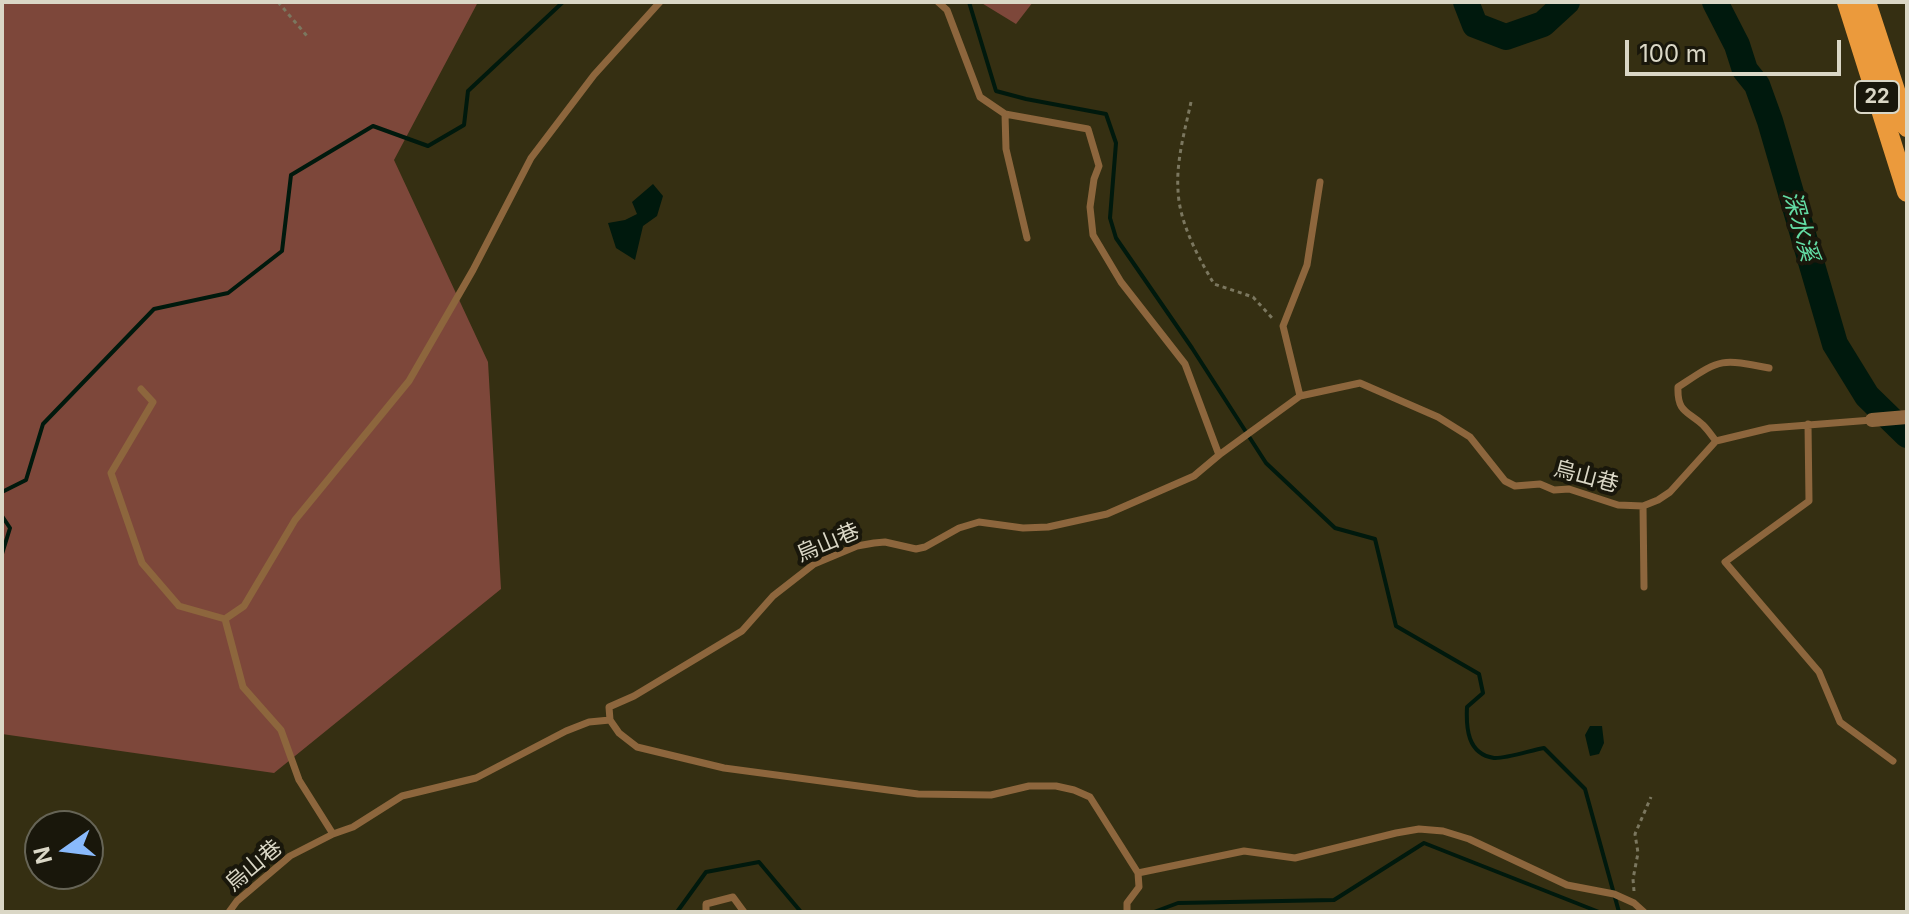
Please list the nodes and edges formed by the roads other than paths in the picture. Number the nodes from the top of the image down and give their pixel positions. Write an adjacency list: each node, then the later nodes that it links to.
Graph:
1 (660, 2): 20 (lane)
2 (938, 2): 5 (lane)
3 (1847, 2): 8 (main road, 22)
4 (1866, 2): 6 (main road, 22)
5 (1005, 114): 9 (lane); 17 (lane)
6 (1907, 127)
7 (1320, 182): 12 (lane)
8 (1907, 192)
9 (1027, 238)
10 (1769, 368): 16 (lane)
11 (141, 389): 20 (lane)
12 (1300, 396): 17 (lane, 烏山巷); 18 (lane, 烏山巷)
13 (1907, 417): 14 (street)
14 (1872, 420): 15 (lane)
15 (1808, 424): 16 (lane); 22 (lane)
16 (1716, 441): 18 (lane, 烏山巷)
17 (1219, 455): 21 (lane, 烏山巷)
18 (1643, 506): 19 (lane)
19 (1644, 587)
20 (225, 619): 23 (lane)
21 (610, 720): 23 (lane, 烏山巷); 24 (lane)
22 (1893, 761)
23 (333, 834): 26 (lane, 烏山巷)
24 (1138, 873): 25 (lane); 29 (lane)
25 (1127, 908)
26 (229, 912)
27 (706, 912): 28 (lane)
28 (744, 912)
29 (1644, 912)

